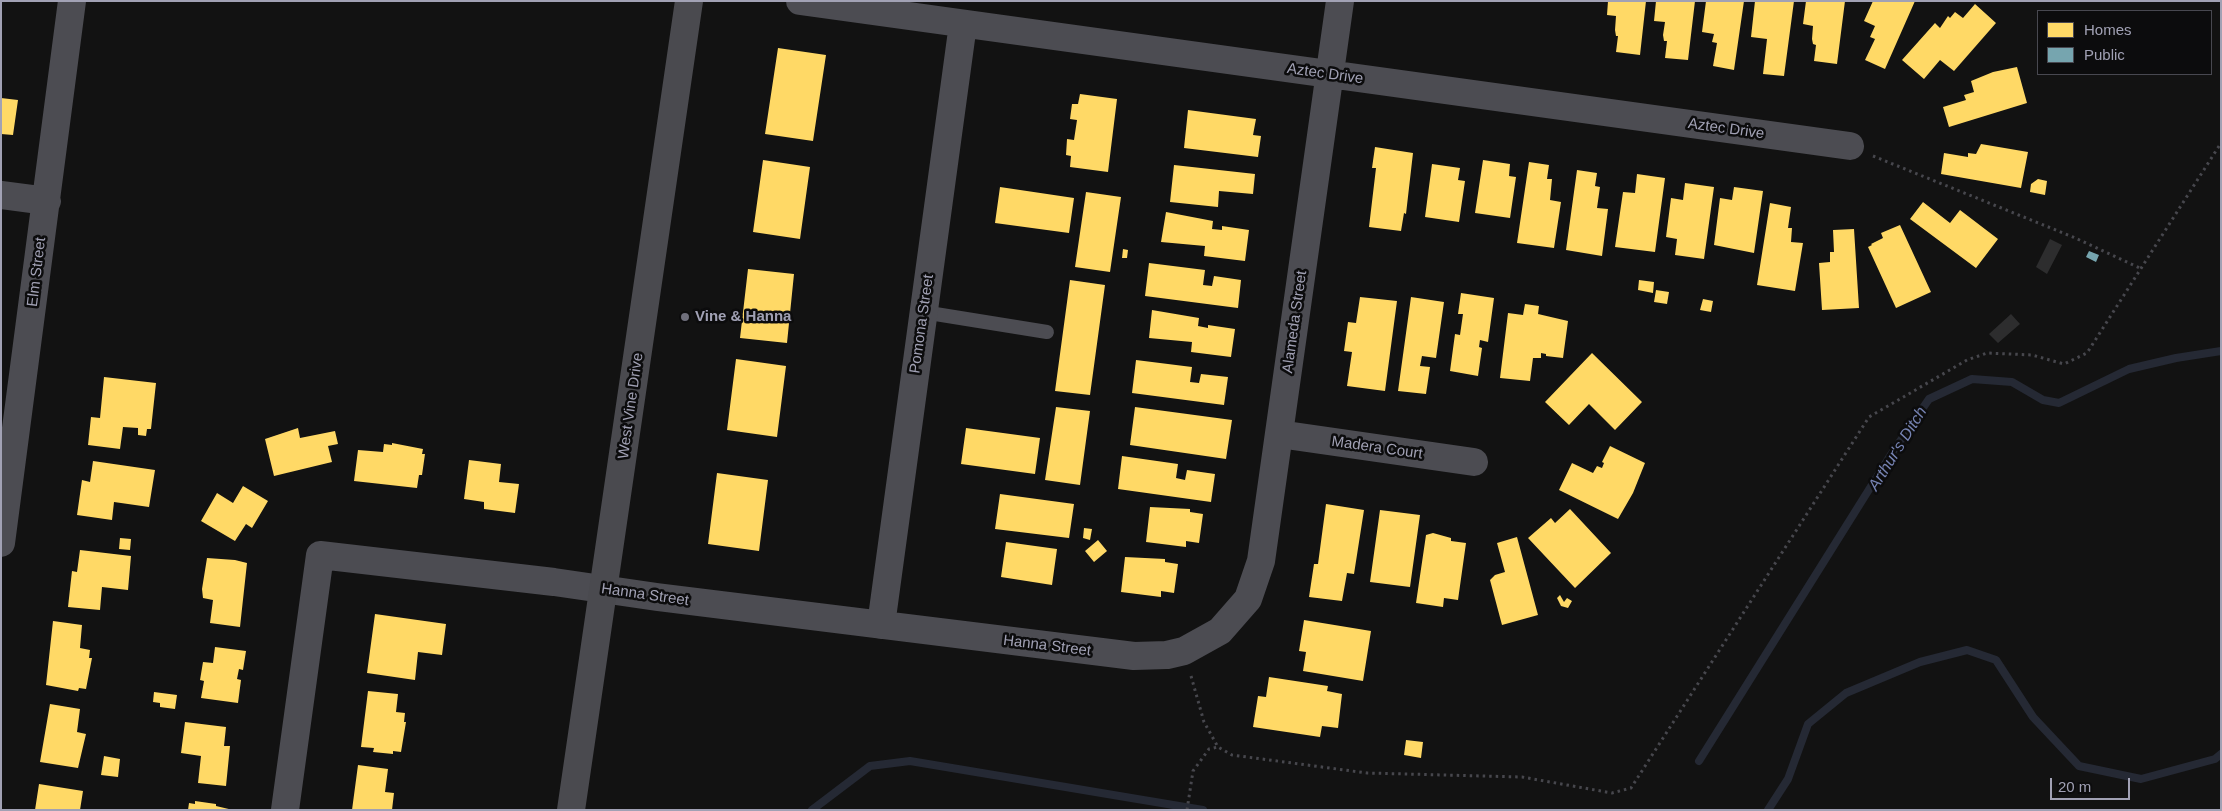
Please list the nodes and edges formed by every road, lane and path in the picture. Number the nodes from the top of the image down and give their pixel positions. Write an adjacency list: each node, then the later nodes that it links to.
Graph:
1 (72, 1): 10 (street, Elm Street)
2 (688, 1): 18 (street, West Vine Drive)
3 (800, 1): 5 (street, Aztec Drive)
4 (1340, 1): 6 (street, Alameda Street)
5 (963, 24): 6 (street, Aztec Drive); 12 (street, Pomona Street)
6 (1330, 74): 8 (street, Aztec Drive); 14 (street, Alameda Street)
7 (2221, 143): 11 (path)
8 (1850, 146): 11 (path)
9 (1, 196): 10 (street)
10 (47, 201): 16 (street, Elm Street)
11 (2142, 269): 22 (path)
12 (923, 312): 13 (lane); 19 (street, Pomona Street)
13 (1047, 332)
14 (1279, 434): 15 (street, Madera Court); 20 (street, Alameda Street)
15 (1474, 462)
16 (4, 512): 17 (street, Elm Street)
17 (1, 543)
18 (605, 590): 19 (street, Hanna Street); 23 (street, Hanna Street); 24 (street, West Vine Drive)
19 (881, 625): 21 (street, Hanna Street)
20 (1220, 631): 21 (street, Hanna Street)
21 (1184, 651): 22 (path)
22 (1218, 747): 25 (path)
23 (285, 810)
24 (571, 810)
25 (1187, 810)

